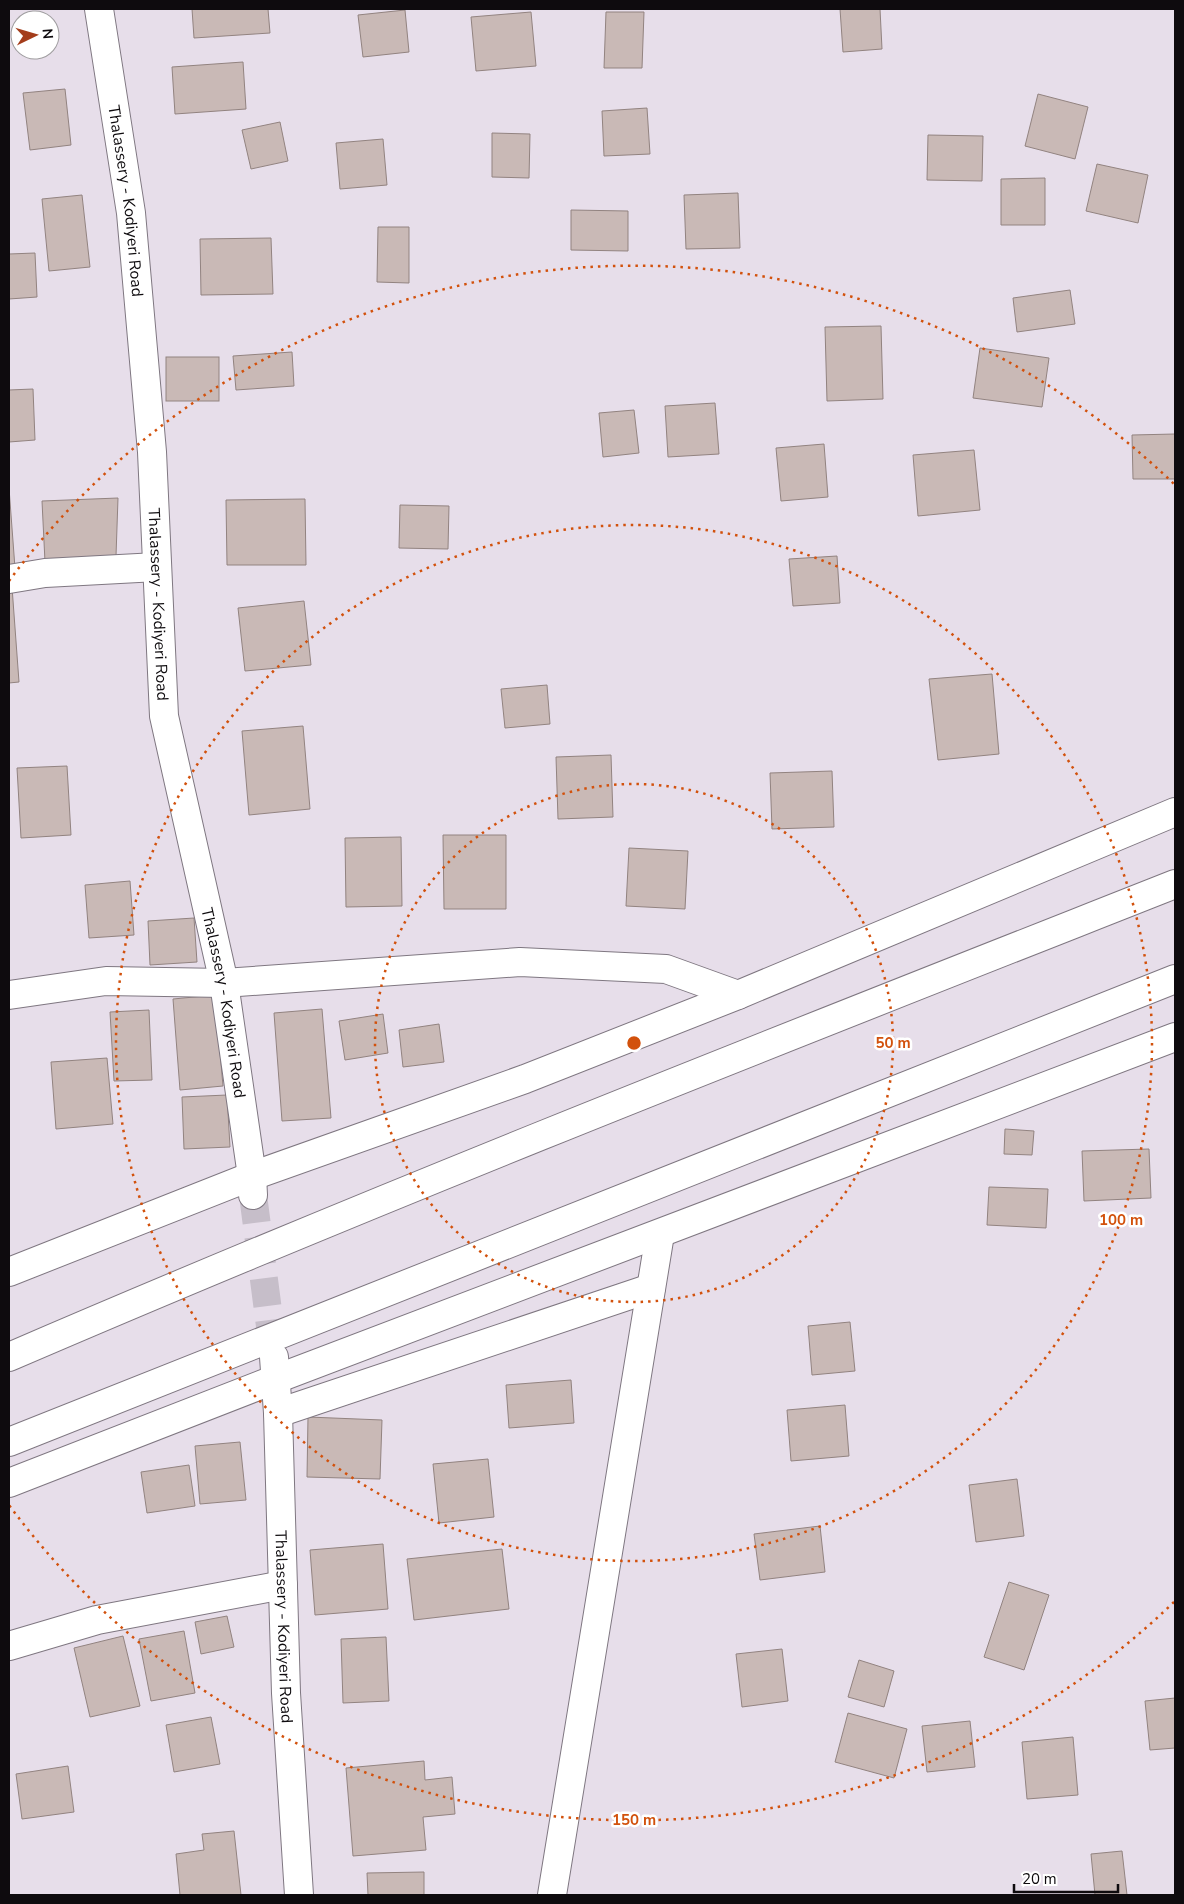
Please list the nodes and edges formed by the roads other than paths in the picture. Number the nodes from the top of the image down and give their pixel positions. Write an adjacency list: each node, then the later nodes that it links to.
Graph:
1 (99, 9): 2 (main road, Thalassery - Kodiyeri Road)
2 (157, 567): 3 (main road); 7 (main road, Thalassery - Kodiyeri Road)
3 (9, 579)
4 (1175, 812): 8 (main road)
5 (1175, 884): 15 (main road)
6 (1175, 979): 18 (main road)
7 (224, 983): 8 (main road); 9 (main road); 11 (main road, Thalassery - Kodiyeri Road)
8 (738, 995): 11 (main road)
9 (9, 996)
10 (1175, 1037): 12 (main road)
11 (253, 1186): 13 (main road)
12 (660, 1234): 14 (main road); 16 (main road)
13 (9, 1272)
14 (651, 1288): 17 (main road); 23 (main road)
15 (9, 1357)
16 (275, 1368): 17 (main road, Thalassery - Kodiyeri Road); 19 (main road)
17 (278, 1413): 20 (main road, Thalassery - Kodiyeri Road)
18 (9, 1442)
19 (9, 1483)
20 (283, 1585): 21 (main road); 22 (main road, Thalassery - Kodiyeri Road)
21 (9, 1646)
22 (299, 1895)
23 (552, 1895)

